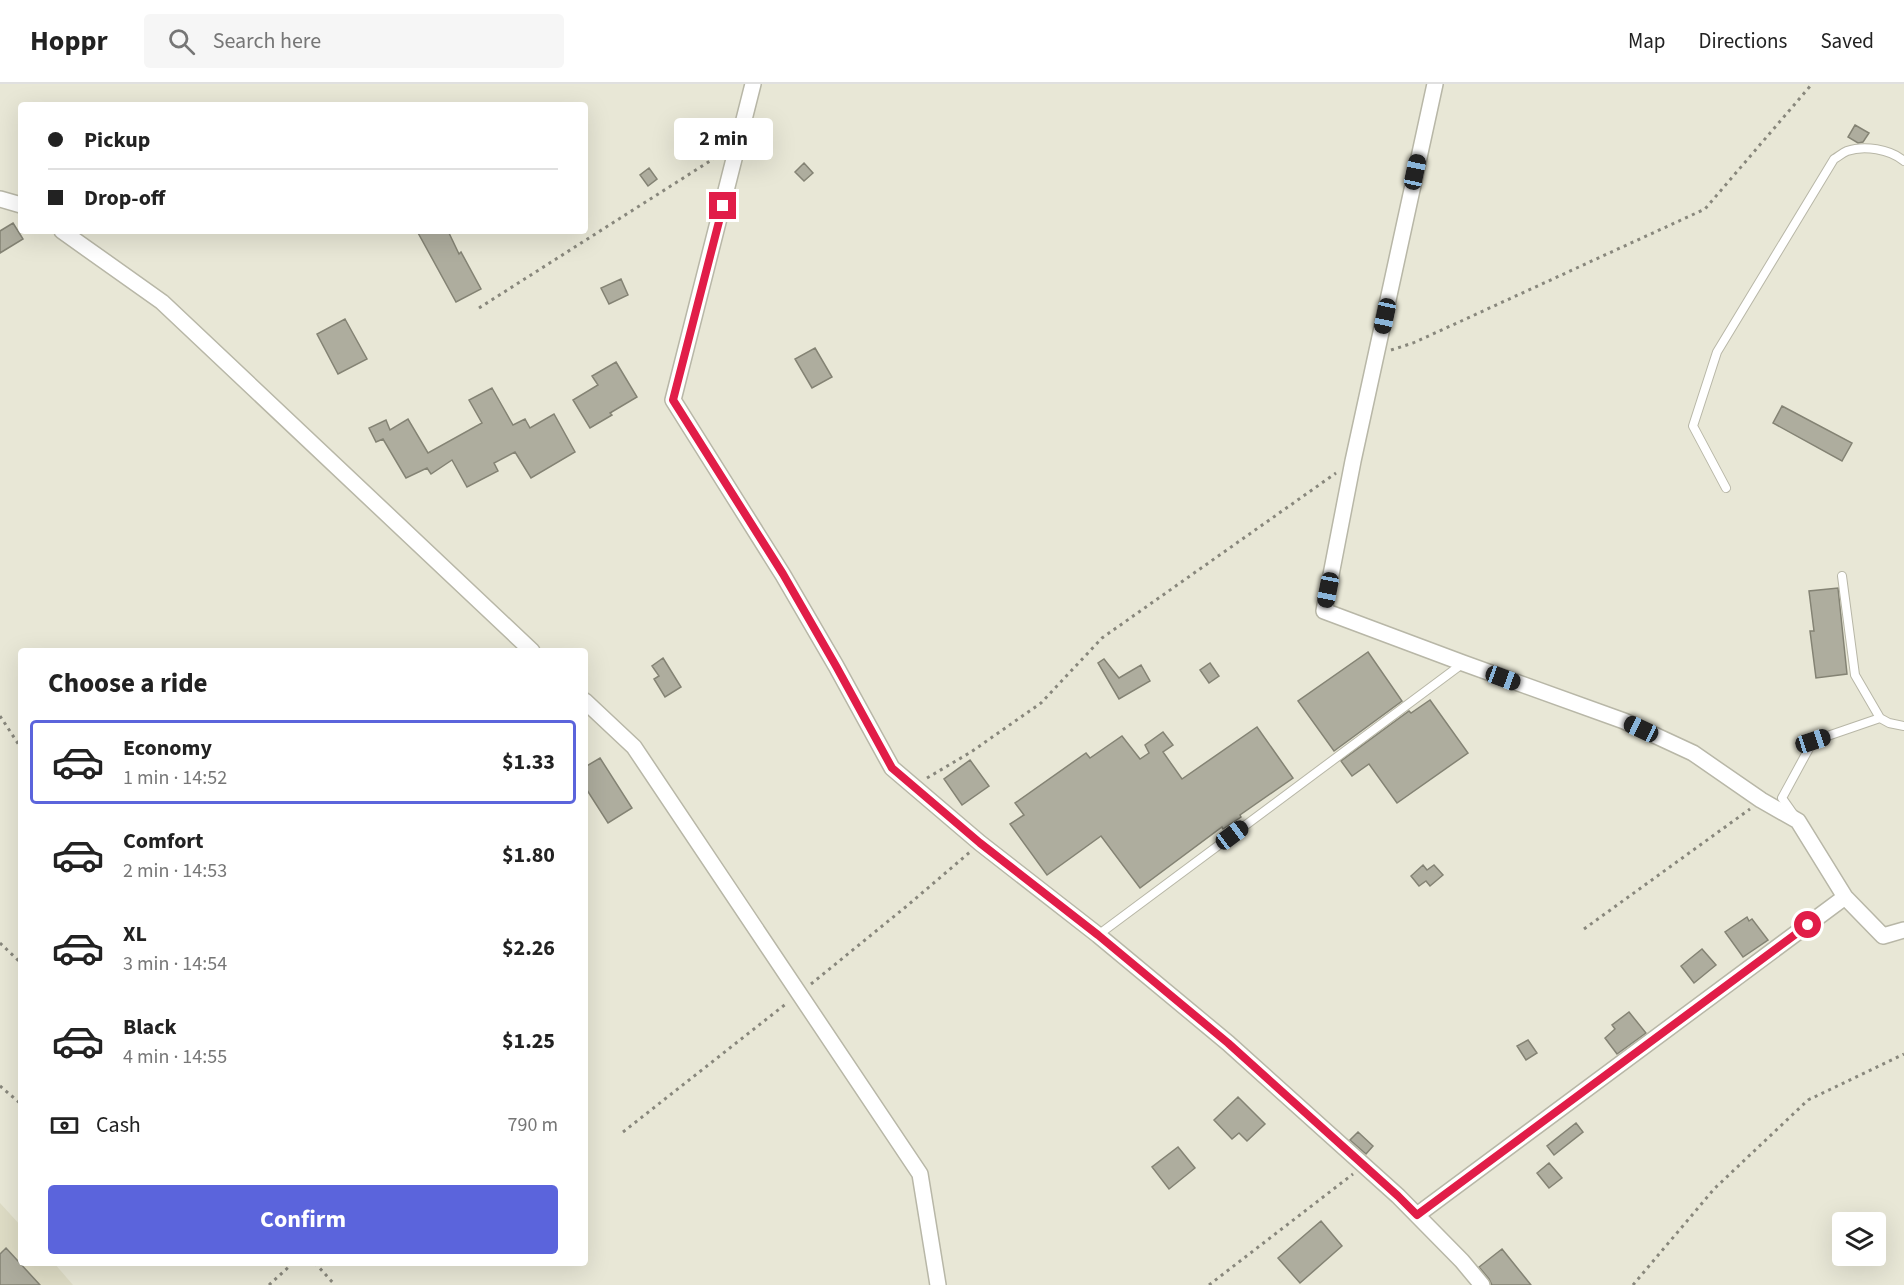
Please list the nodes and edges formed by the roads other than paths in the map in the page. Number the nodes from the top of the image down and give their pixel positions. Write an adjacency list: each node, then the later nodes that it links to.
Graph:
1 (753, 84): 17 (street)
2 (1435, 84): 10 (street)
3 (1904, 161): 7 (lane)
4 (0, 199): 5 (street)
5 (18, 204)
6 (66, 234): 9 (street)
7 (1726, 488)
8 (1842, 576): 12 (lane)
9 (529, 648)
10 (1463, 663): 14 (street); 17 (lane)
11 (588, 704): 19 (street)
12 (1880, 718): 13 (lane); 14 (lane)
13 (1904, 726)
14 (1798, 821): 15 (street)
15 (1845, 897): 16 (street); 18 (street)
16 (1904, 930)
17 (1098, 935): 18 (street)
18 (1417, 1215): 20 (street)
19 (938, 1285)
20 (1482, 1285)

